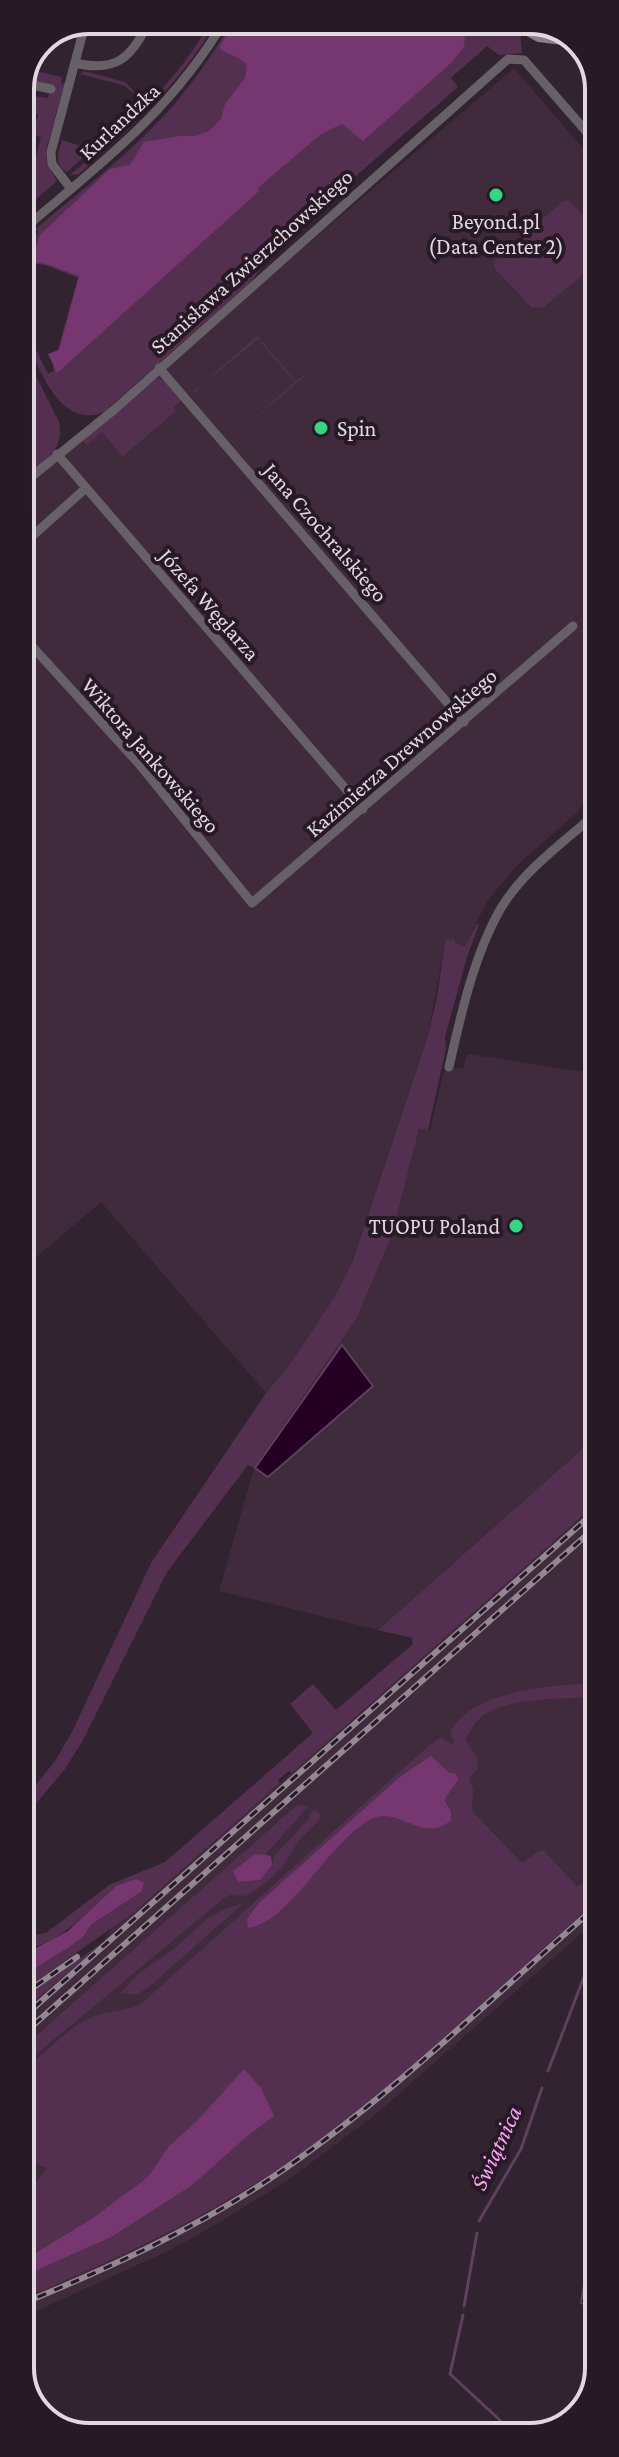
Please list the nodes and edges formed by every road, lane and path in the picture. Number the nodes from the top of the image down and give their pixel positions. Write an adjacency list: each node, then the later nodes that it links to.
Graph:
1 (141, 34): 4 (street)
2 (216, 34): 8 (street, Kurlandzka)
3 (82, 35): 4 (street)
4 (75, 63): 8 (street)
5 (34, 85): 6 (street)
6 (51, 89)
7 (585, 130): 10 (street, Stanisława Zwierzchowskiego)
8 (71, 189): 9 (street, Kurlandzka)
9 (34, 220)
10 (159, 368): 11 (street, Stanisława Zwierzchowskiego); 17 (street, Jana Czochralskiego)
11 (57, 454): 12 (street, Stanisława Zwierzchowskiego); 13 (street, Józefa Węglarza)
12 (34, 474)
13 (86, 488): 14 (street); 18 (street, Józefa Węglarza)
14 (34, 534)
15 (573, 626): 17 (street, Kazimierza Drewnowskiego)
16 (34, 648): 20 (street, Wiktora Jankowskiego)
17 (464, 722): 18 (street, Kazimierza Drewnowskiego)
18 (363, 809): 20 (street, Kazimierza Drewnowskiego)
19 (585, 824): 21 (street)
20 (252, 903)
21 (449, 1067)

